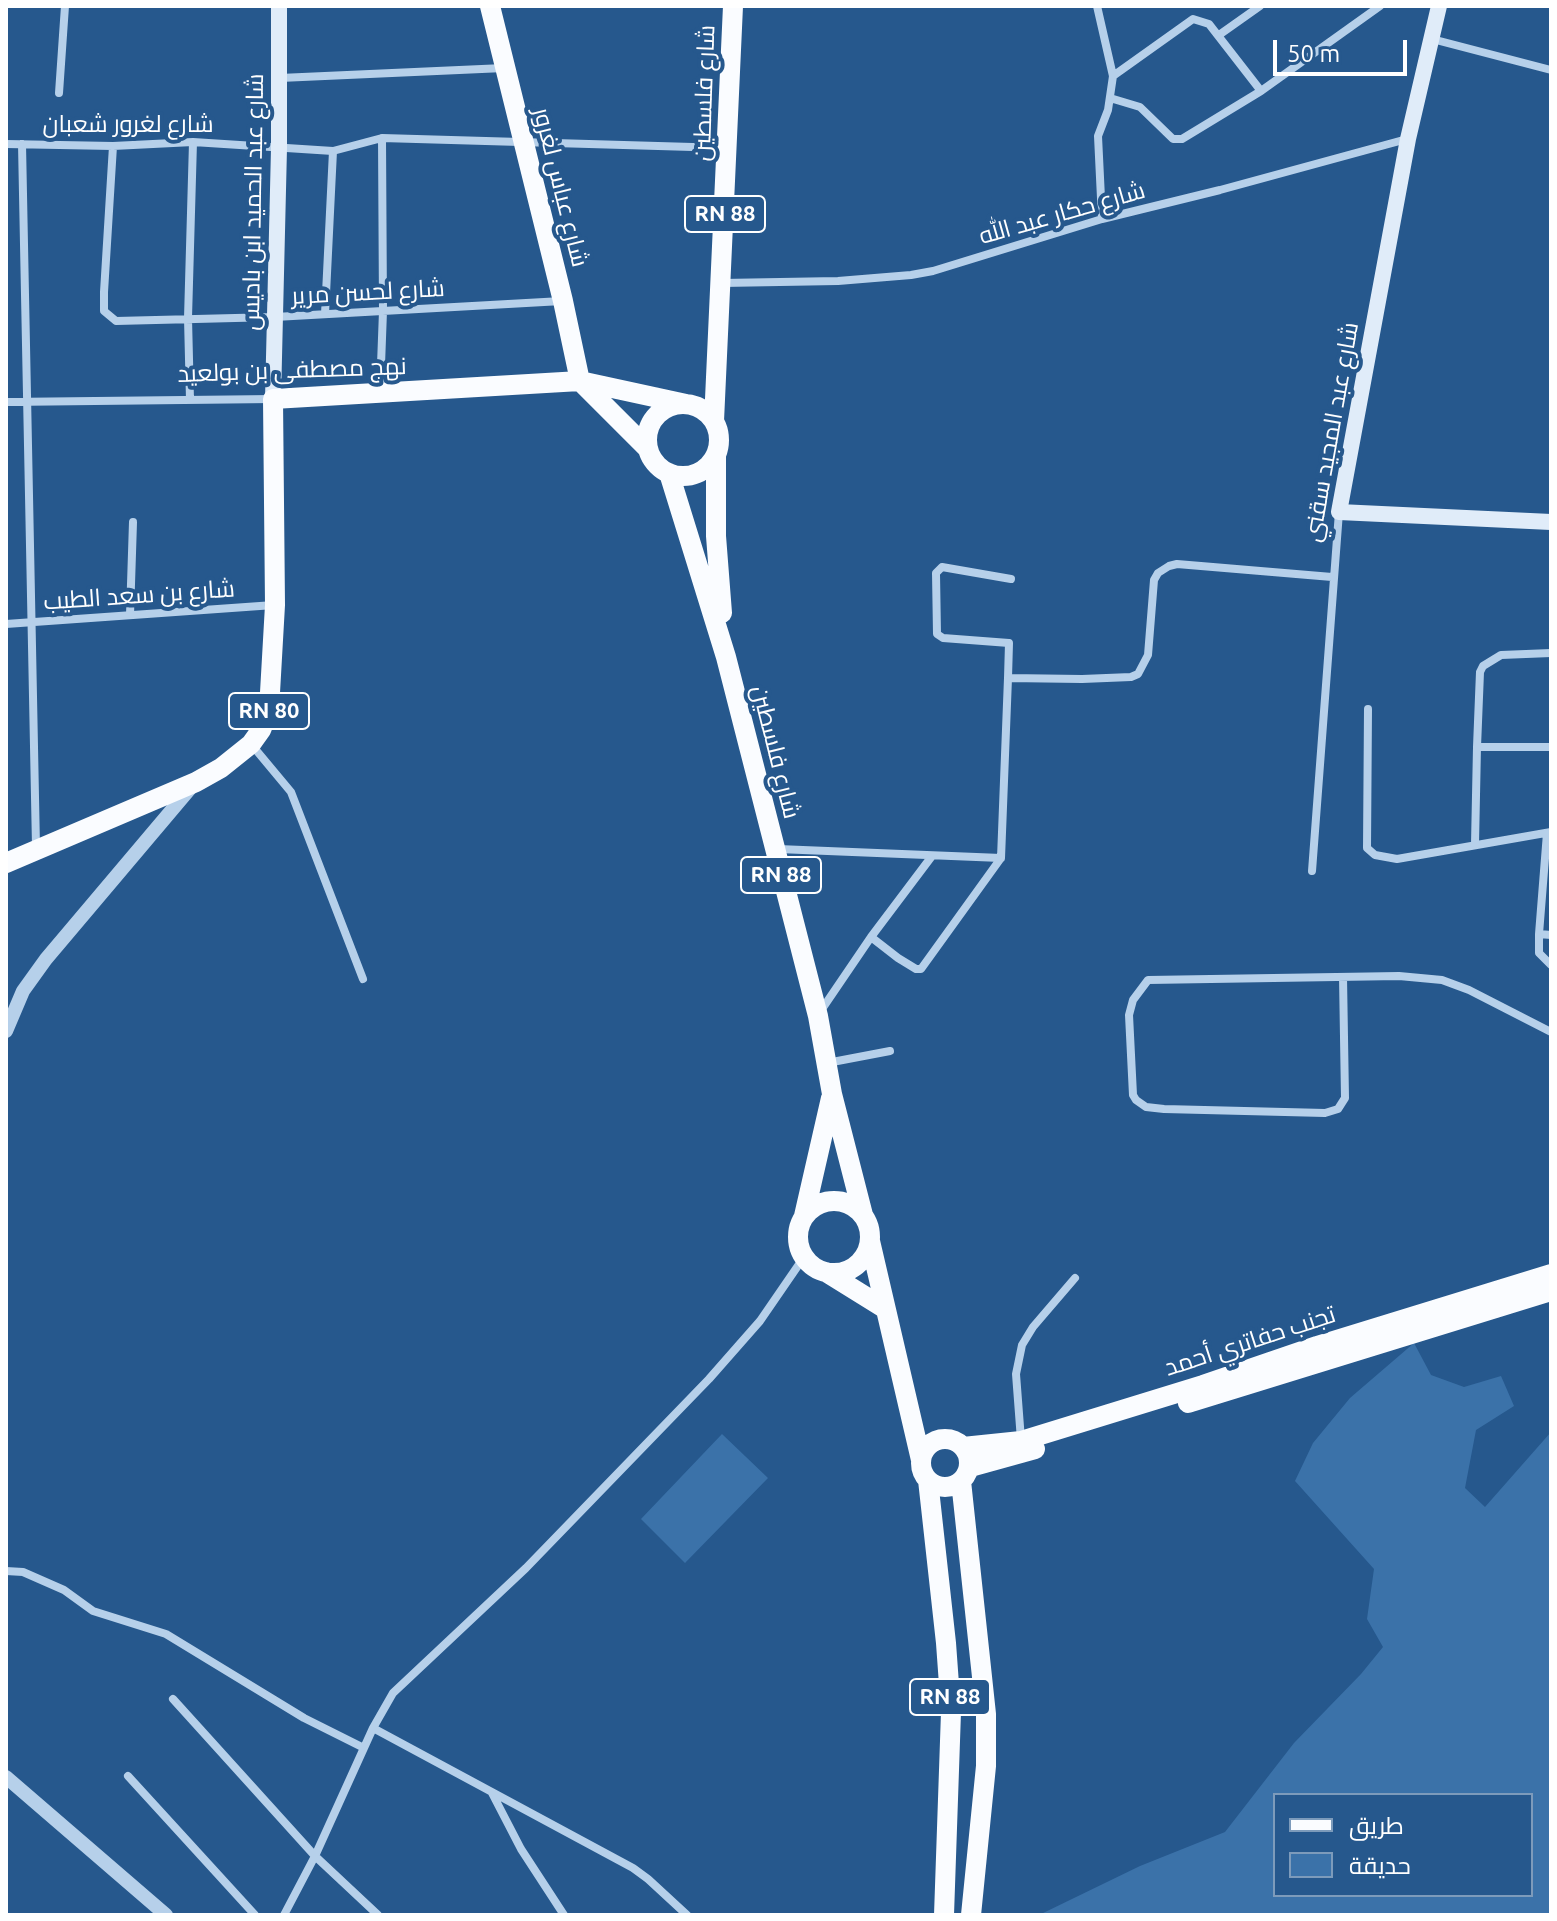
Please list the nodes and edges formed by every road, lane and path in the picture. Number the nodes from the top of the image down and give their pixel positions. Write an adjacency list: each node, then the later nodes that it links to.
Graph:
1 (65, 6): 16 (street)
2 (279, 6): 14 (main road, شارع عبد الحميد ابن باديس)
3 (490, 6): 11 (main road, شارع عباس لغرور)
4 (733, 6): 26 (main road, شارع فلسطين / RN 88)
5 (1097, 6): 13 (street)
6 (1260, 6): 9 (street)
7 (1380, 6): 15 (street)
8 (1439, 6): 10 (main road, شارع عبد المجيد سقني)
9 (1219, 35): 13 (street); 15 (street)
10 (1431, 38): 12 (street); 19 (main road, شارع عبد المجيد سقني)
11 (504, 68): 14 (street); 23 (main road, شارع عباس لغرور)
12 (1551, 70)
13 (1113, 76): 17 (street)
14 (280, 78): 25 (main road, شارع عبد الحميد ابن باديس)
15 (1261, 91): 17 (street)
16 (59, 93)
17 (1110, 98): 28 (street)
18 (382, 138): 23 (street, شارع لغرور شعبان); 27 (street, شارع لغرور شعبان); 31 (street)
19 (1408, 139): 28 (street, شارع حكار عبد الله); 46 (main road, شارع عبد المجيد سقني)
20 (193, 142): 24 (street, شارع لغرور شعبان); 25 (street, شارع لغرور شعبان); 34 (street)
21 (6, 144): 22 (street, شارع لغرور شعبان)
22 (22, 144): 24 (street, شارع لغرور شعبان); 40 (street)
23 (522, 144): 26 (street, شارع لغرور شعبان); 30 (main road, شارع عباس لغرور)
24 (113, 146): 34 (street, شارع لحسن مرير)
25 (279, 148): 27 (street, شارع لغرور شعبان); 33 (main road, شارع عبد الحميد ابن باديس)
26 (728, 148): 29 (main road, شارع فلسطين / RN 88)
27 (333, 151): 32 (street)
28 (1102, 219): 29 (street, شارع حكار عبد الله)
29 (722, 283): 42 (main road, شارع فلسطين / RN 88)
30 (563, 301): 31 (street, شارع لحسن مرير); 35 (main road, شارع عباس لغرور)
31 (383, 311): 32 (street, شارع لحسن مرير); 36 (street)
32 (325, 314): 33 (street, شارع لحسن مرير)
33 (275, 317): 34 (street, شارع لحسن مرير); 37 (main road, شارع عبد الحميد ابن باديس)
34 (188, 318): 38 (street)
35 (580, 381): 36 (main road, نهج مصطفى بن بولعيد); 41 (main road, نهج مصطفى بن بولعيد); 43 (main road)
36 (380, 393): 37 (main road, نهج مصطفى بن بولعيد)
37 (273, 399): 38 (street, نهج مصطفى بن بولعيد); 51 (main road, RN 80)
38 (190, 400): 40 (street, نهج مصطفى بن بولعيد)
39 (6, 402): 40 (street, نهج مصطفى بن بولعيد)
40 (27, 402): 53 (street)
41 (686, 404): 42 (main road); 43 (main road)
42 (714, 421): 44 (main road)
43 (648, 449): 45 (main road)
44 (716, 454): 45 (main road); 56 (main road, شارع فلسطين / RN 88)
45 (669, 473): 56 (main road, شارع فلسطين / RN 88)
46 (1339, 512): 48 (main road); 49 (street, شارع عبد المجيد سقني)
47 (133, 522): 52 (street)
48 (1551, 522)
49 (1332, 577): 57 (street); 70 (street, شارع عبد المجيد سقني)
50 (1011, 579): 57 (street)
51 (275, 605): 52 (street, شارع بن سعد الطيب); 59 (main road, RN 80)
52 (130, 615): 53 (street, شارع بن سعد الطيب)
53 (32, 622): 54 (street, شارع بن سعد الطيب); 66 (street)
54 (6, 624)
55 (1551, 653): 60 (street)
56 (726, 657): 65 (main road, شارع فلسطين / RN 88)
57 (1008, 678): 68 (street)
58 (1368, 709): 64 (street)
59 (251, 744): 62 (main road, RN 80); 76 (street)
60 (1477, 747): 61 (street); 64 (street)
61 (1551, 747)
62 (196, 782): 66 (main road, RN 80); 78 (street)
63 (1549, 832): 64 (street); 71 (street)
64 (1475, 844)
65 (773, 849): 67 (street); 77 (main road, شارع فلسطين / RN 88)
66 (36, 850): 69 (main road, RN 80)
67 (932, 856): 68 (street); 73 (street)
68 (1001, 858): 73 (street)
69 (6, 863)
70 (1312, 871)
71 (1539, 934): 72 (street); 74 (street)
72 (1551, 935)
73 (871, 937): 77 (street)
74 (1551, 965)
75 (1343, 977): 75 (street); 79 (street)
76 (363, 979)
77 (818, 1016): 81 (main road, شارع فلسطين / RN 88)
78 (6, 1031)
79 (1551, 1032)
80 (890, 1051): 81 (street)
81 (826, 1064): 82 (main road, شارع فلسطين / RN 88)
82 (832, 1094): 83 (main road, RN 88); 84 (main road, RN 88)
83 (863, 1215): 84 (main road); 85 (main road)
84 (804, 1216): 86 (main road)
85 (870, 1239): 87 (main road); 91 (main road)
86 (804, 1257): 87 (main road); 101 (street)
87 (826, 1272): 91 (main road)
88 (1551, 1274): 94 (main road, تجنب حفاتري أحمد)
89 (1075, 1278): 94 (street)
90 (1551, 1291): 97 (main road, تجنب حفاتري أحمد)
91 (884, 1308): 92 (main road)
92 (904, 1385): 93 (main road); 96 (main road)
93 (936, 1441): 95 (main road); 96 (main road)
94 (1021, 1441): 95 (main road, تجنب حفاتري أحمد)
95 (963, 1447): 97 (main road)
96 (921, 1460): 98 (main road)
97 (965, 1474): 98 (main road); 114 (main road, RN 88)
98 (928, 1480): 113 (main road, RN 88)
99 (6, 1571): 102 (street)
100 (173, 1699): 106 (street)
101 (373, 1728): 102 (street); 105 (street)
102 (364, 1748): 106 (street)
103 (128, 1776): 108 (street)
104 (6, 1777): 107 (street)
105 (492, 1792): 111 (street); 112 (street)
106 (315, 1856): 109 (street); 110 (street)
107 (166, 1915)
108 (255, 1915)
109 (284, 1915)
110 (378, 1915)
111 (564, 1915)
112 (687, 1915)
113 (944, 1915)
114 (971, 1915)

